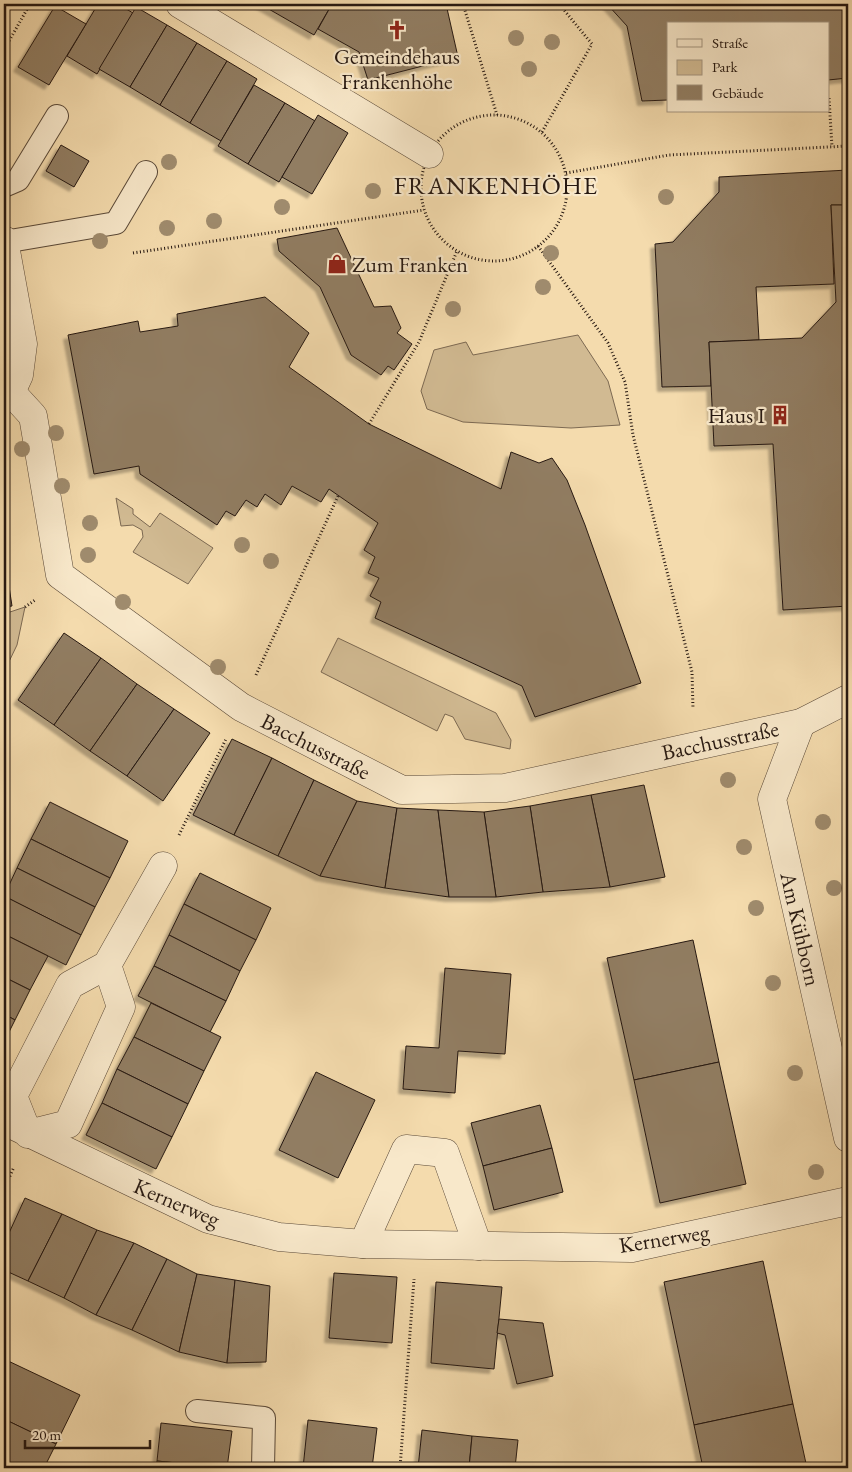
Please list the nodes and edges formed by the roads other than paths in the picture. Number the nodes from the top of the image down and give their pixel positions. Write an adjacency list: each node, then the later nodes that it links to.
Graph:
1 (180, 4): 3 (street)
2 (57, 116): 5 (lane)
3 (429, 154)
4 (146, 172): 6 (lane)
5 (4, 186)
6 (4, 241): 7 (street)
7 (8, 395): 9 (street, Bacchusstraße)
8 (848, 698): 9 (street, Bacchusstraße)
9 (801, 723): 14 (street, Am Kühborn)
10 (164, 866): 11 (street)
11 (107, 964): 13 (street); 13 (street)
12 (4, 1121): 13 (street, Kernerweg)
13 (28, 1134): 16 (street, Kernerweg)
14 (848, 1138)
15 (848, 1201): 17 (street, Kernerweg)
16 (363, 1244): 17 (street, Kernerweg); 17 (street)
17 (478, 1246)
18 (197, 1411): 19 (lane)
19 (263, 1468)

